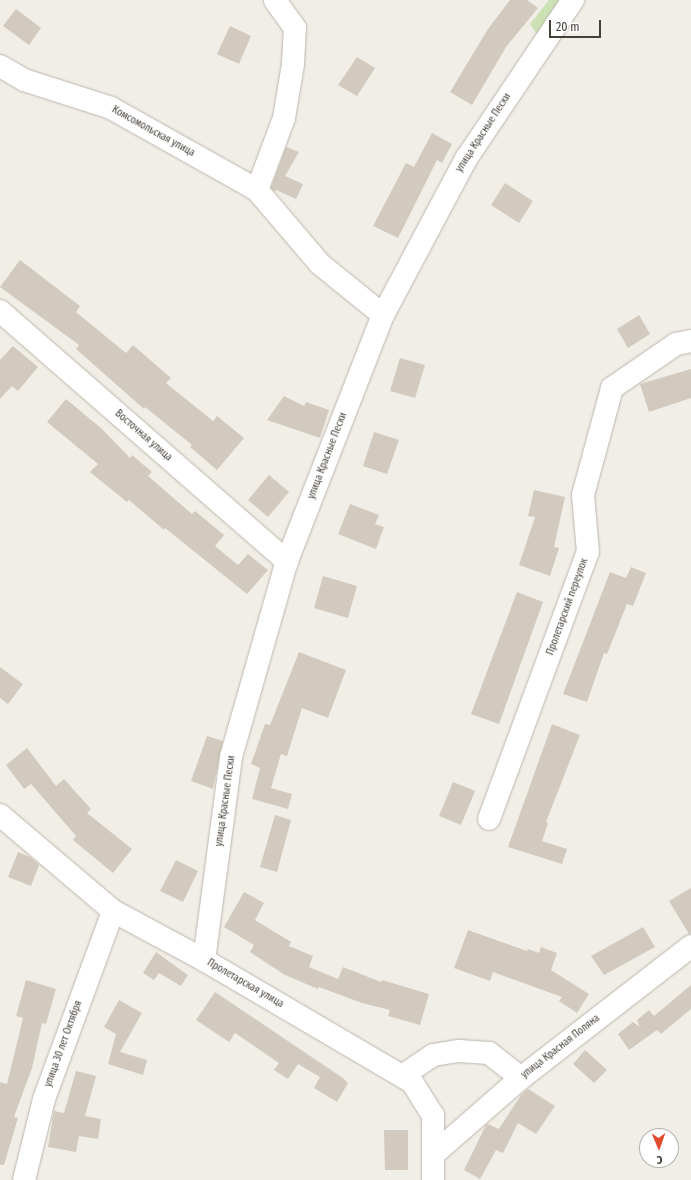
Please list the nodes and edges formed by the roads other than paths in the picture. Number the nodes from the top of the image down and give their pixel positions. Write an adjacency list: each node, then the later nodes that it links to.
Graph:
1 (276, 0): 4 (street)
2 (573, 0): 6 (street, улица Красные Пески)
3 (0, 66): 4 (street, Комсомольская улица)
4 (257, 190): 6 (street, Комсомольская улица)
5 (0, 311): 8 (street, Восточная улица)
6 (383, 315): 8 (street, улица Красные Пески)
7 (691, 342): 10 (street, Пролетарский переулок)
8 (287, 561): 13 (street, улица Красные Пески)
9 (0, 815): 11 (street, Пролетарская улица)
10 (489, 818)
11 (113, 911): 13 (street, Пролетарская улица); 17 (street, улица 30 лет Октября)
12 (691, 946): 15 (street, улица Красная Поляна)
13 (204, 960): 14 (street, Пролетарская улица)
14 (402, 1076): 15 (street); 16 (street, Пролетарская улица)
15 (521, 1078): 16 (street, улица Красная Поляна)
16 (435, 1153): 18 (street, Пролетарская улица)
17 (24, 1180)
18 (433, 1180)

